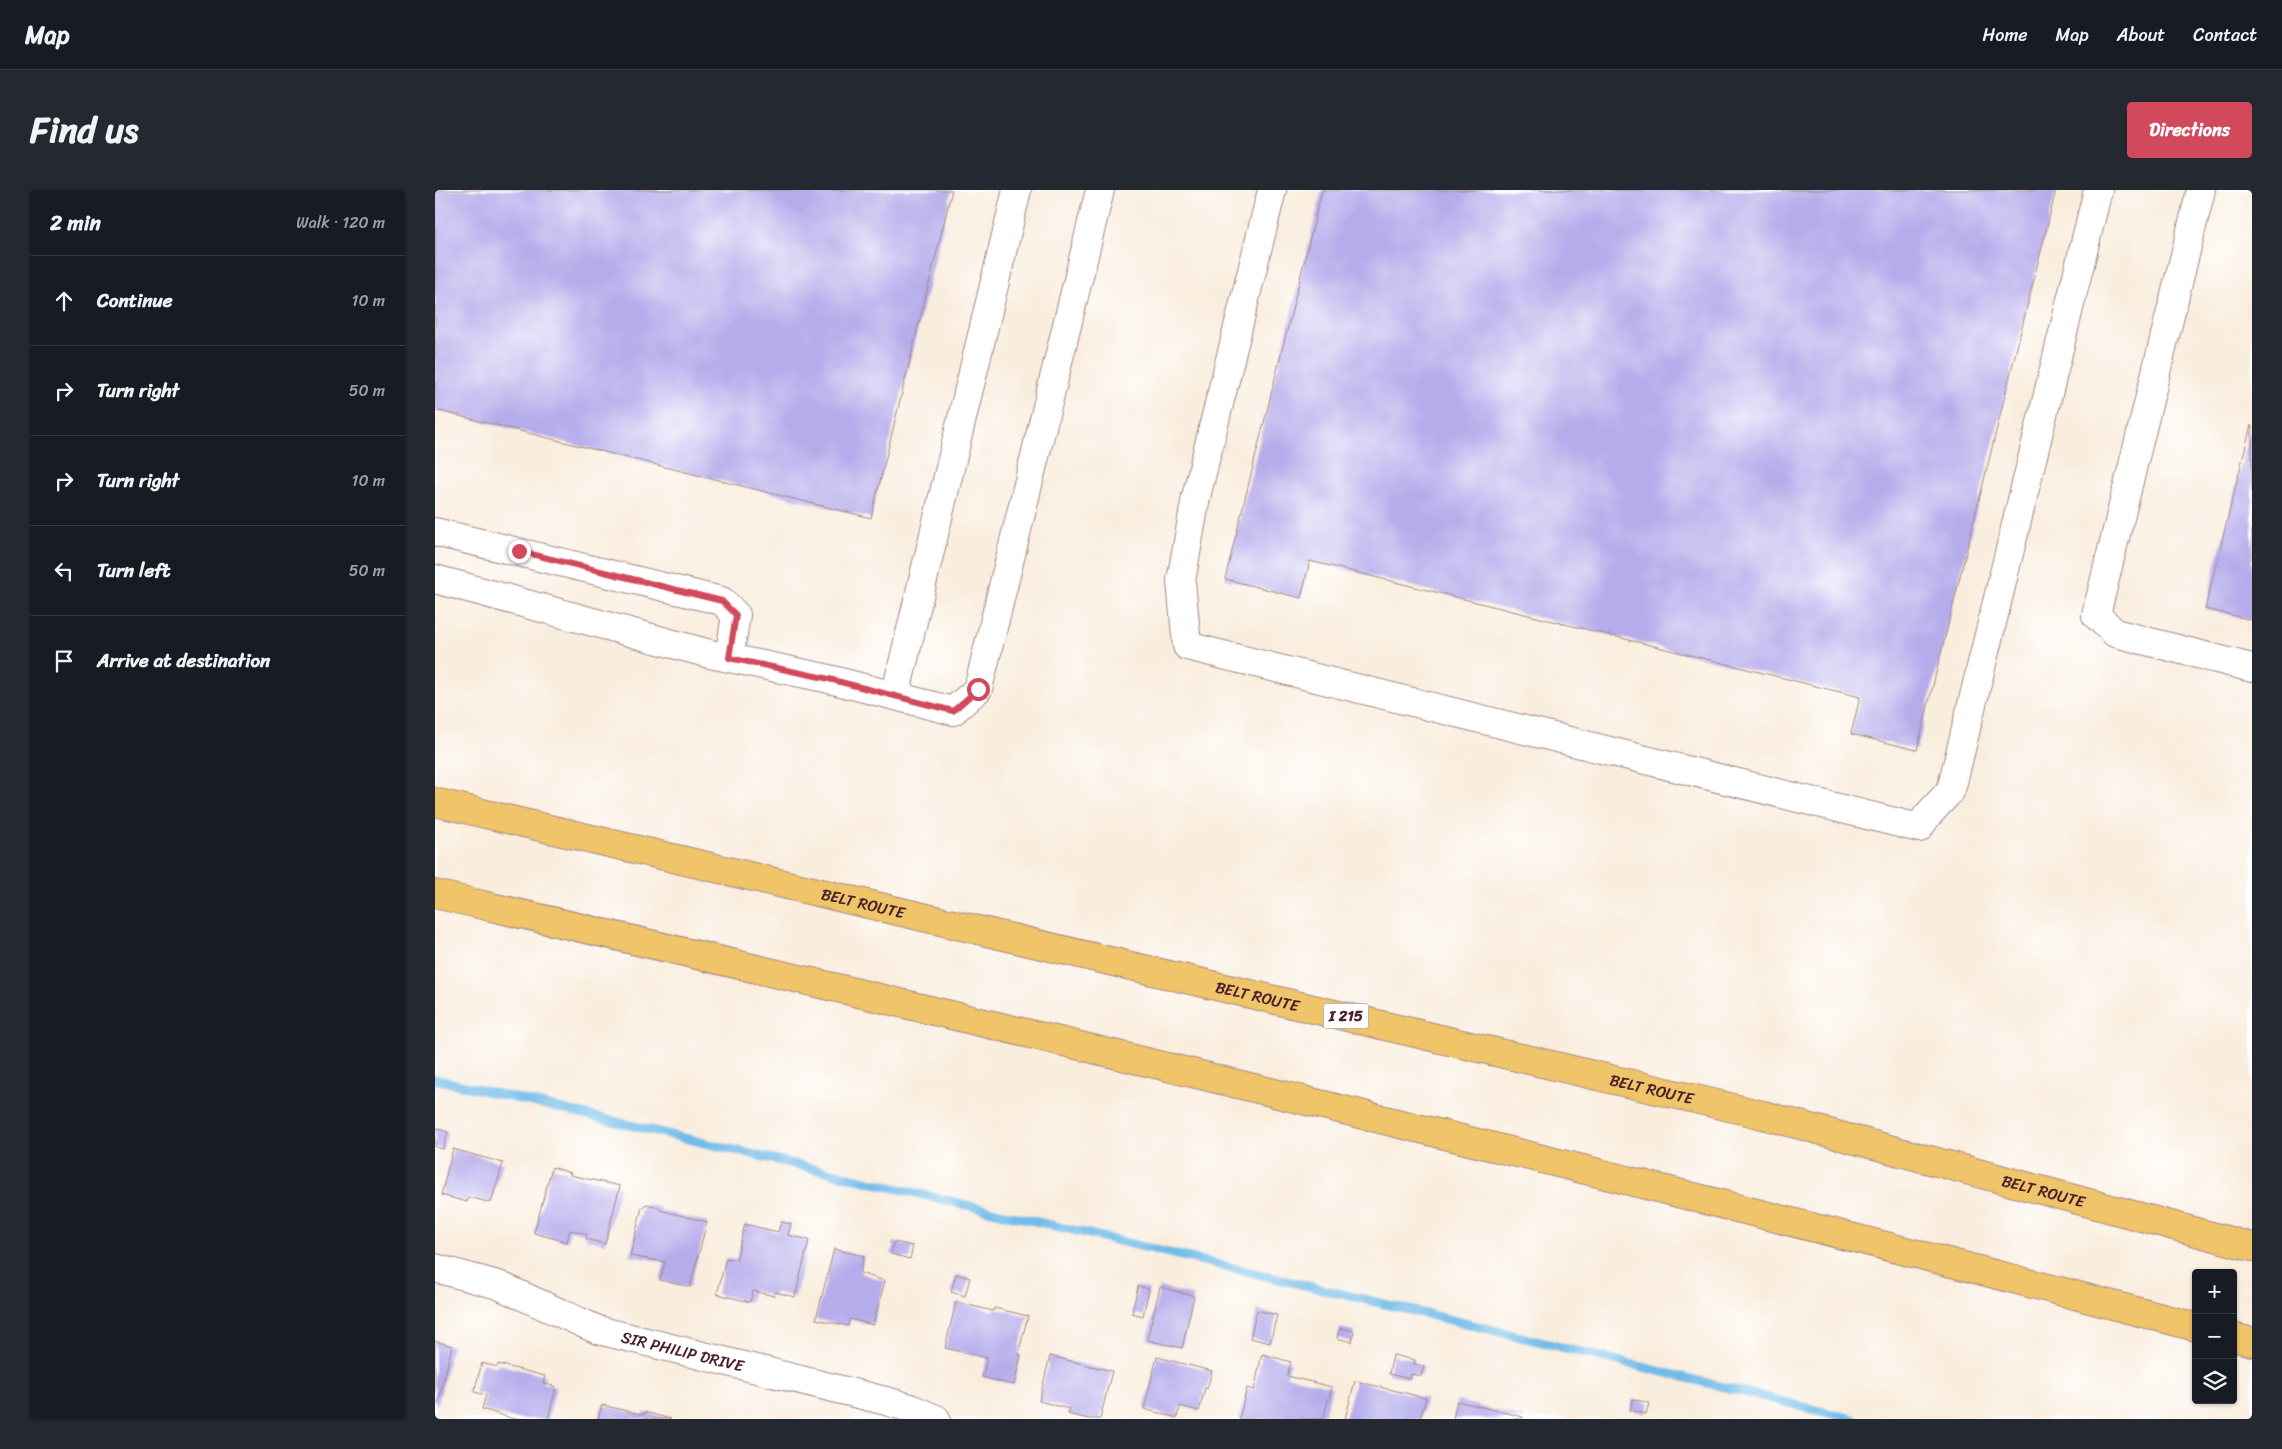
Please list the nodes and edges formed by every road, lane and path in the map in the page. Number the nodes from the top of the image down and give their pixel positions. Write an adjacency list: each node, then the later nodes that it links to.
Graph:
1 (1017, 190): 10 (street)
2 (1100, 190): 10 (street)
3 (1272, 190): 4 (street)
4 (2098, 190)
5 (2201, 190): 9 (street)
6 (435, 532): 8 (street)
7 (435, 579): 8 (street)
8 (729, 658): 10 (street)
9 (2252, 668)
10 (895, 696)
11 (435, 802): 13 (highway, BELT ROUTE / I 215)
12 (435, 894): 15 (highway)
13 (2252, 1247)
14 (435, 1268): 18 (street, SIR PHILIP DRIVE)
15 (2192, 1326)
16 (2237, 1338): 17 (highway)
17 (2252, 1342)
18 (936, 1419)

